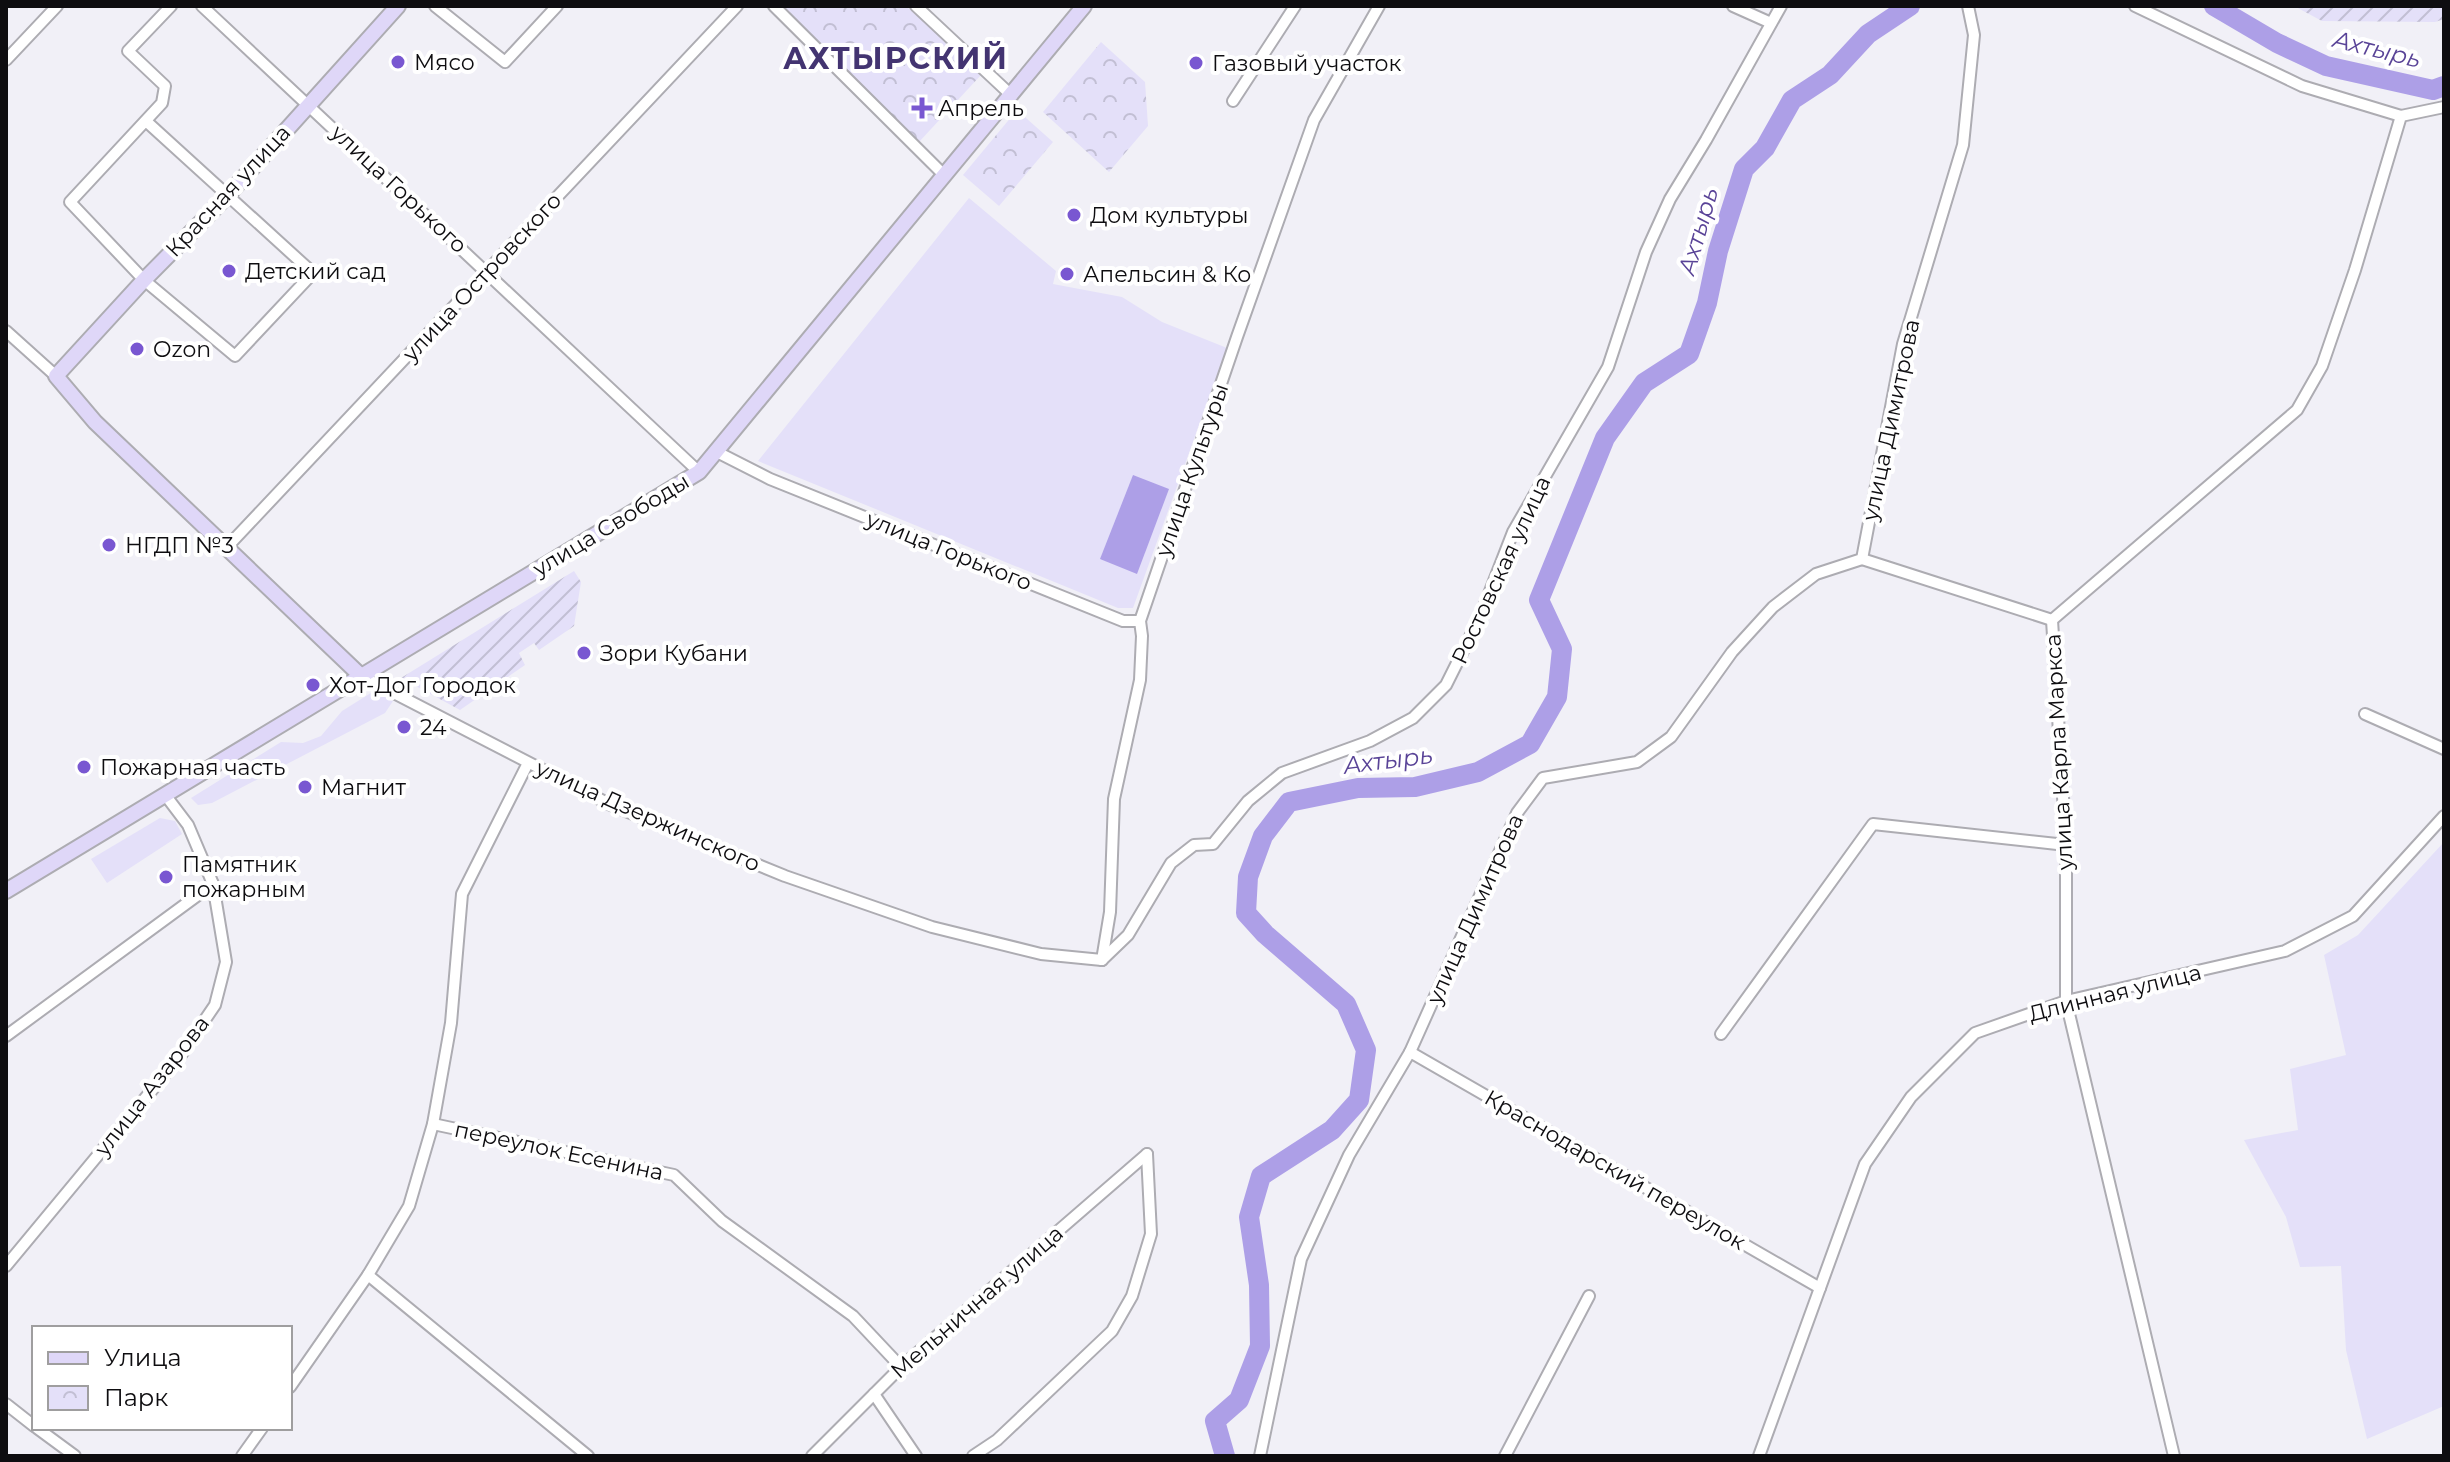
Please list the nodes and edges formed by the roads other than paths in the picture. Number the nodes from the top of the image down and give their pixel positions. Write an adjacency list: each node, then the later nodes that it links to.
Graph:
1 (57, 6): 18 (street)
2 (171, 6): 24 (street)
3 (202, 6): 21 (street, улица Горького)
4 (398, 6): 21 (street, Красная улица)
5 (435, 6): 6 (street)
6 (557, 6)
7 (737, 6): 27 (street, улица Островского)
8 (774, 6): 25 (street)
9 (916, 6): 19 (street)
10 (1084, 6): 19 (street, улица Свободы)
11 (1295, 6): 20 (street)
12 (1379, 6): 36 (street, улица Культуры)
13 (1733, 6): 17 (street)
14 (1781, 6): 17 (street, Ростовская улица)
15 (1968, 6): 34 (street, улица Димитрова)
16 (2135, 6): 23 (street)
17 (1771, 23): 46 (street, Ростовская улица)
18 (6, 60)
19 (1010, 94): 25 (street, улица Свободы)
20 (1233, 101)
21 (309, 104): 26 (street, Красная улица); 27 (street, улица Горького)
22 (2444, 107): 23 (street)
23 (2401, 116): 35 (street, улица Карла Маркса)
24 (147, 122): 26 (street); 28 (street)
25 (943, 174): 31 (street, улица Свободы)
26 (227, 196): 28 (street, Красная улица); 28 (street)
27 (487, 271): 32 (street, улица Горького); 33 (street, улица Островского)
28 (144, 280): 30 (street, Красная улица)
29 (6, 331): 30 (street, улица Дзержинского)
30 (56, 376): 33 (street, улица Дзержинского)
31 (717, 452): 32 (street, улица Свободы); 36 (street, улица Горького)
32 (699, 472): 37 (street, улица Свободы)
33 (227, 547): 37 (street, улица Дзержинского)
34 (1862, 559): 35 (street); 50 (street, улица Димитрова)
35 (2052, 620): 43 (street, улица Карла Маркса)
36 (1140, 621): 46 (street, улица Культуры)
37 (361, 676): 40 (street, улица Дзержинского); 41 (street, улица Свободы)
38 (2365, 714): 39 (street)
39 (2444, 749)
40 (528, 763): 46 (street, улица Дзержинского); 51 (street)
41 (166, 796): 44 (street, улица Азарова); 45 (street, улица Свободы)
42 (2444, 816): 47 (street, Длинная улица)
43 (2066, 845): 47 (street, улица Карла Маркса); 48 (street)
44 (213, 884): 49 (street); 52 (street, улица Азарова)
45 (6, 891)
46 (1102, 960)
47 (2066, 1001): 54 (street, Длинная улица); 72 (street, улица Карла Маркса)
48 (1721, 1034)
49 (6, 1036)
50 (1410, 1052): 54 (street, Краснодарский переулок); 69 (street, улица Димитрова)
51 (433, 1124): 53 (street); 56 (street, переулок Есенина)
52 (6, 1266)
53 (368, 1275): 57 (street); 65 (street)
54 (1820, 1288): 71 (street, Длинная улица)
55 (1589, 1296): 70 (street)
56 (901, 1367): 58 (street, Мельничная улица); 68 (street, Мельничная улица)
57 (292, 1384)
58 (874, 1394): 66 (street, Мельничная улица); 67 (street)
59 (6, 1404): 60 (street)
60 (32, 1425)
61 (39, 1430): 63 (street)
62 (261, 1430): 64 (street)
63 (75, 1456)
64 (242, 1456)
65 (588, 1456)
66 (812, 1456)
67 (916, 1456)
68 (973, 1456)
69 (1260, 1456)
70 (1505, 1456)
71 (1759, 1456)
72 (2174, 1456)

